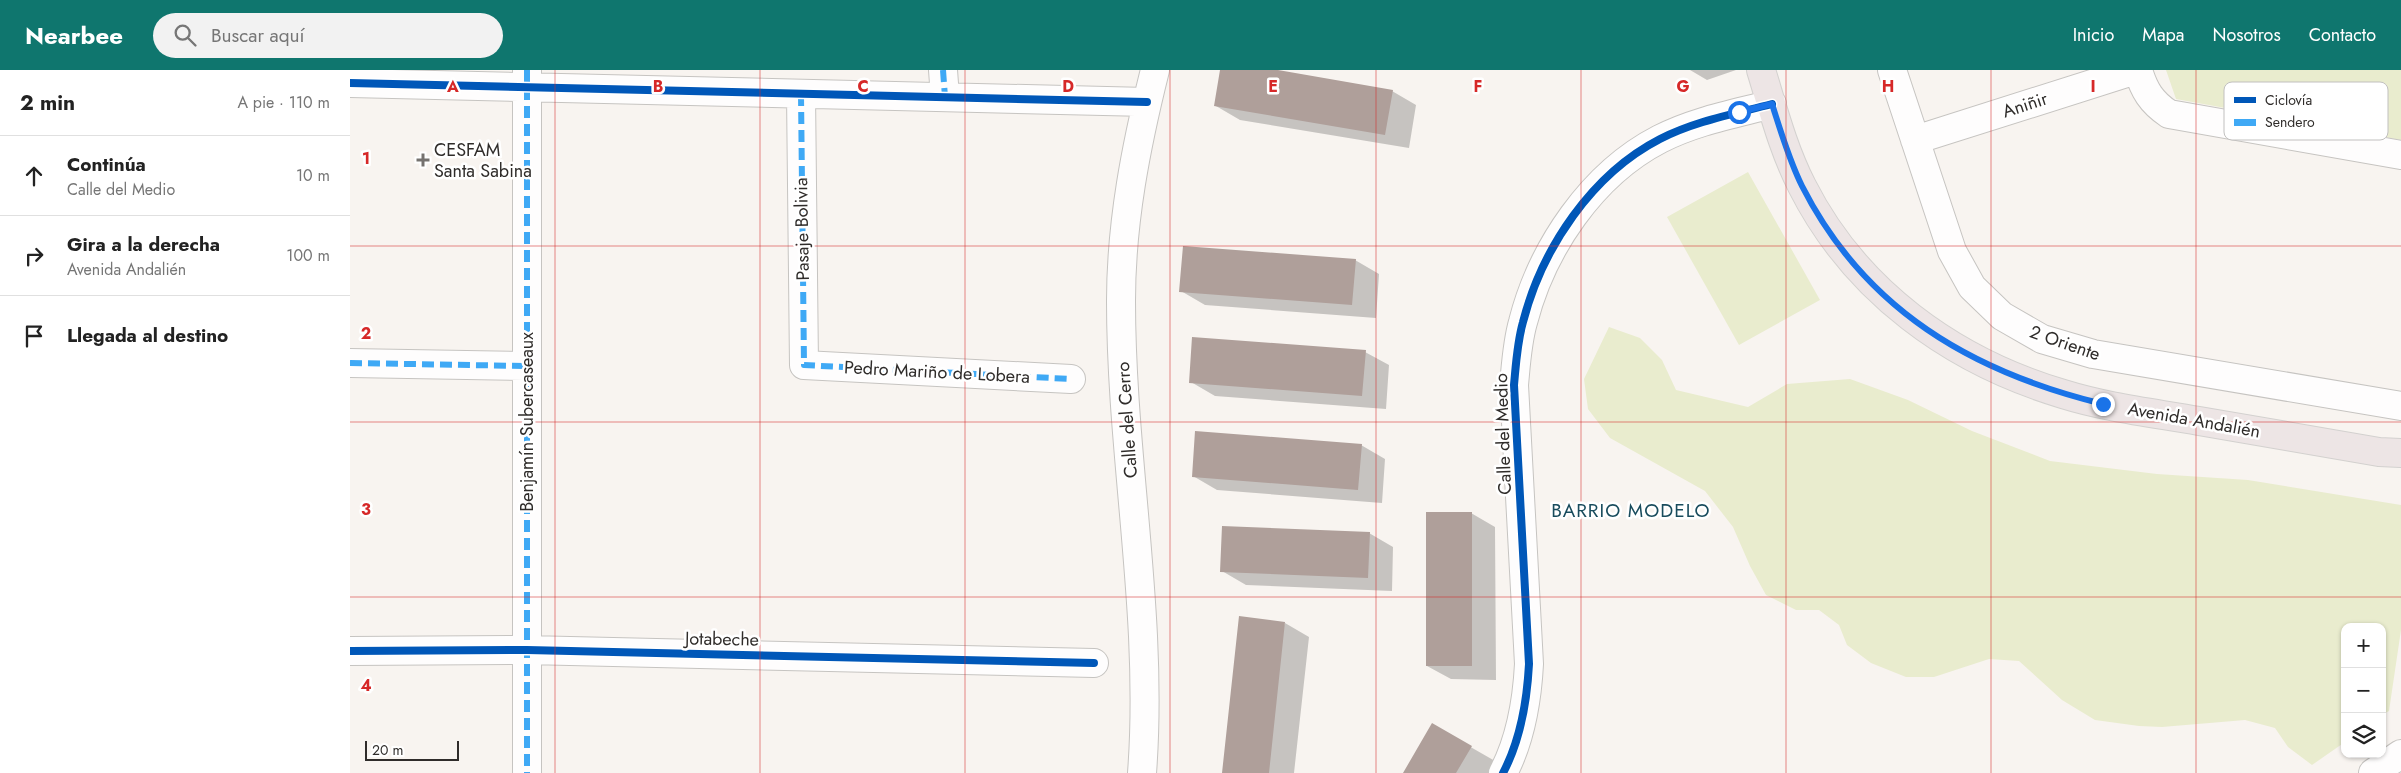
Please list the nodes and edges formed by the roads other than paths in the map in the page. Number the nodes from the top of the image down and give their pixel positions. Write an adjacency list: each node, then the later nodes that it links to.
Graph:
1 (943, 70): 9 (street)
2 (1155, 70): 10 (street, Calle del Cerro)
3 (1761, 70): 11 (main road, Avenida Andalién)
4 (1892, 70): 13 (street, 2 Oriente)
5 (2137, 70): 12 (street); 13 (street, Aniñir)
6 (527, 78): 7 (street); 8 (street); 18 (street, Benjamín Subercaseaux)
7 (350, 83)
8 (801, 94): 9 (street); 17 (street, Pasaje Bolivia)
9 (945, 97): 10 (street)
10 (1147, 102): 27 (street, Calle del Cerro)
11 (1772, 104): 21 (main road, Avenida Andalién); 28 (street, Calle del Medio)
12 (2224, 124)
13 (1915, 140): 20 (street, 2 Oriente)
14 (2315, 140): 15 (street)
15 (2401, 155)
16 (350, 363): 18 (street)
17 (804, 365): 19 (street, Pedro Mariño de Lobera)
18 (527, 366): 22 (street, Benjamín Subercaseaux)
19 (1071, 379)
20 (2401, 406)
21 (2401, 453)
22 (527, 650): 23 (street, Jotabeche); 24 (street, Jotabeche); 26 (street, Benjamín Subercaseaux)
23 (350, 651)
24 (1094, 663)
25 (2401, 754): 29 (street)
26 (527, 773)
27 (1142, 773)
28 (1503, 773)
29 (2373, 773)

